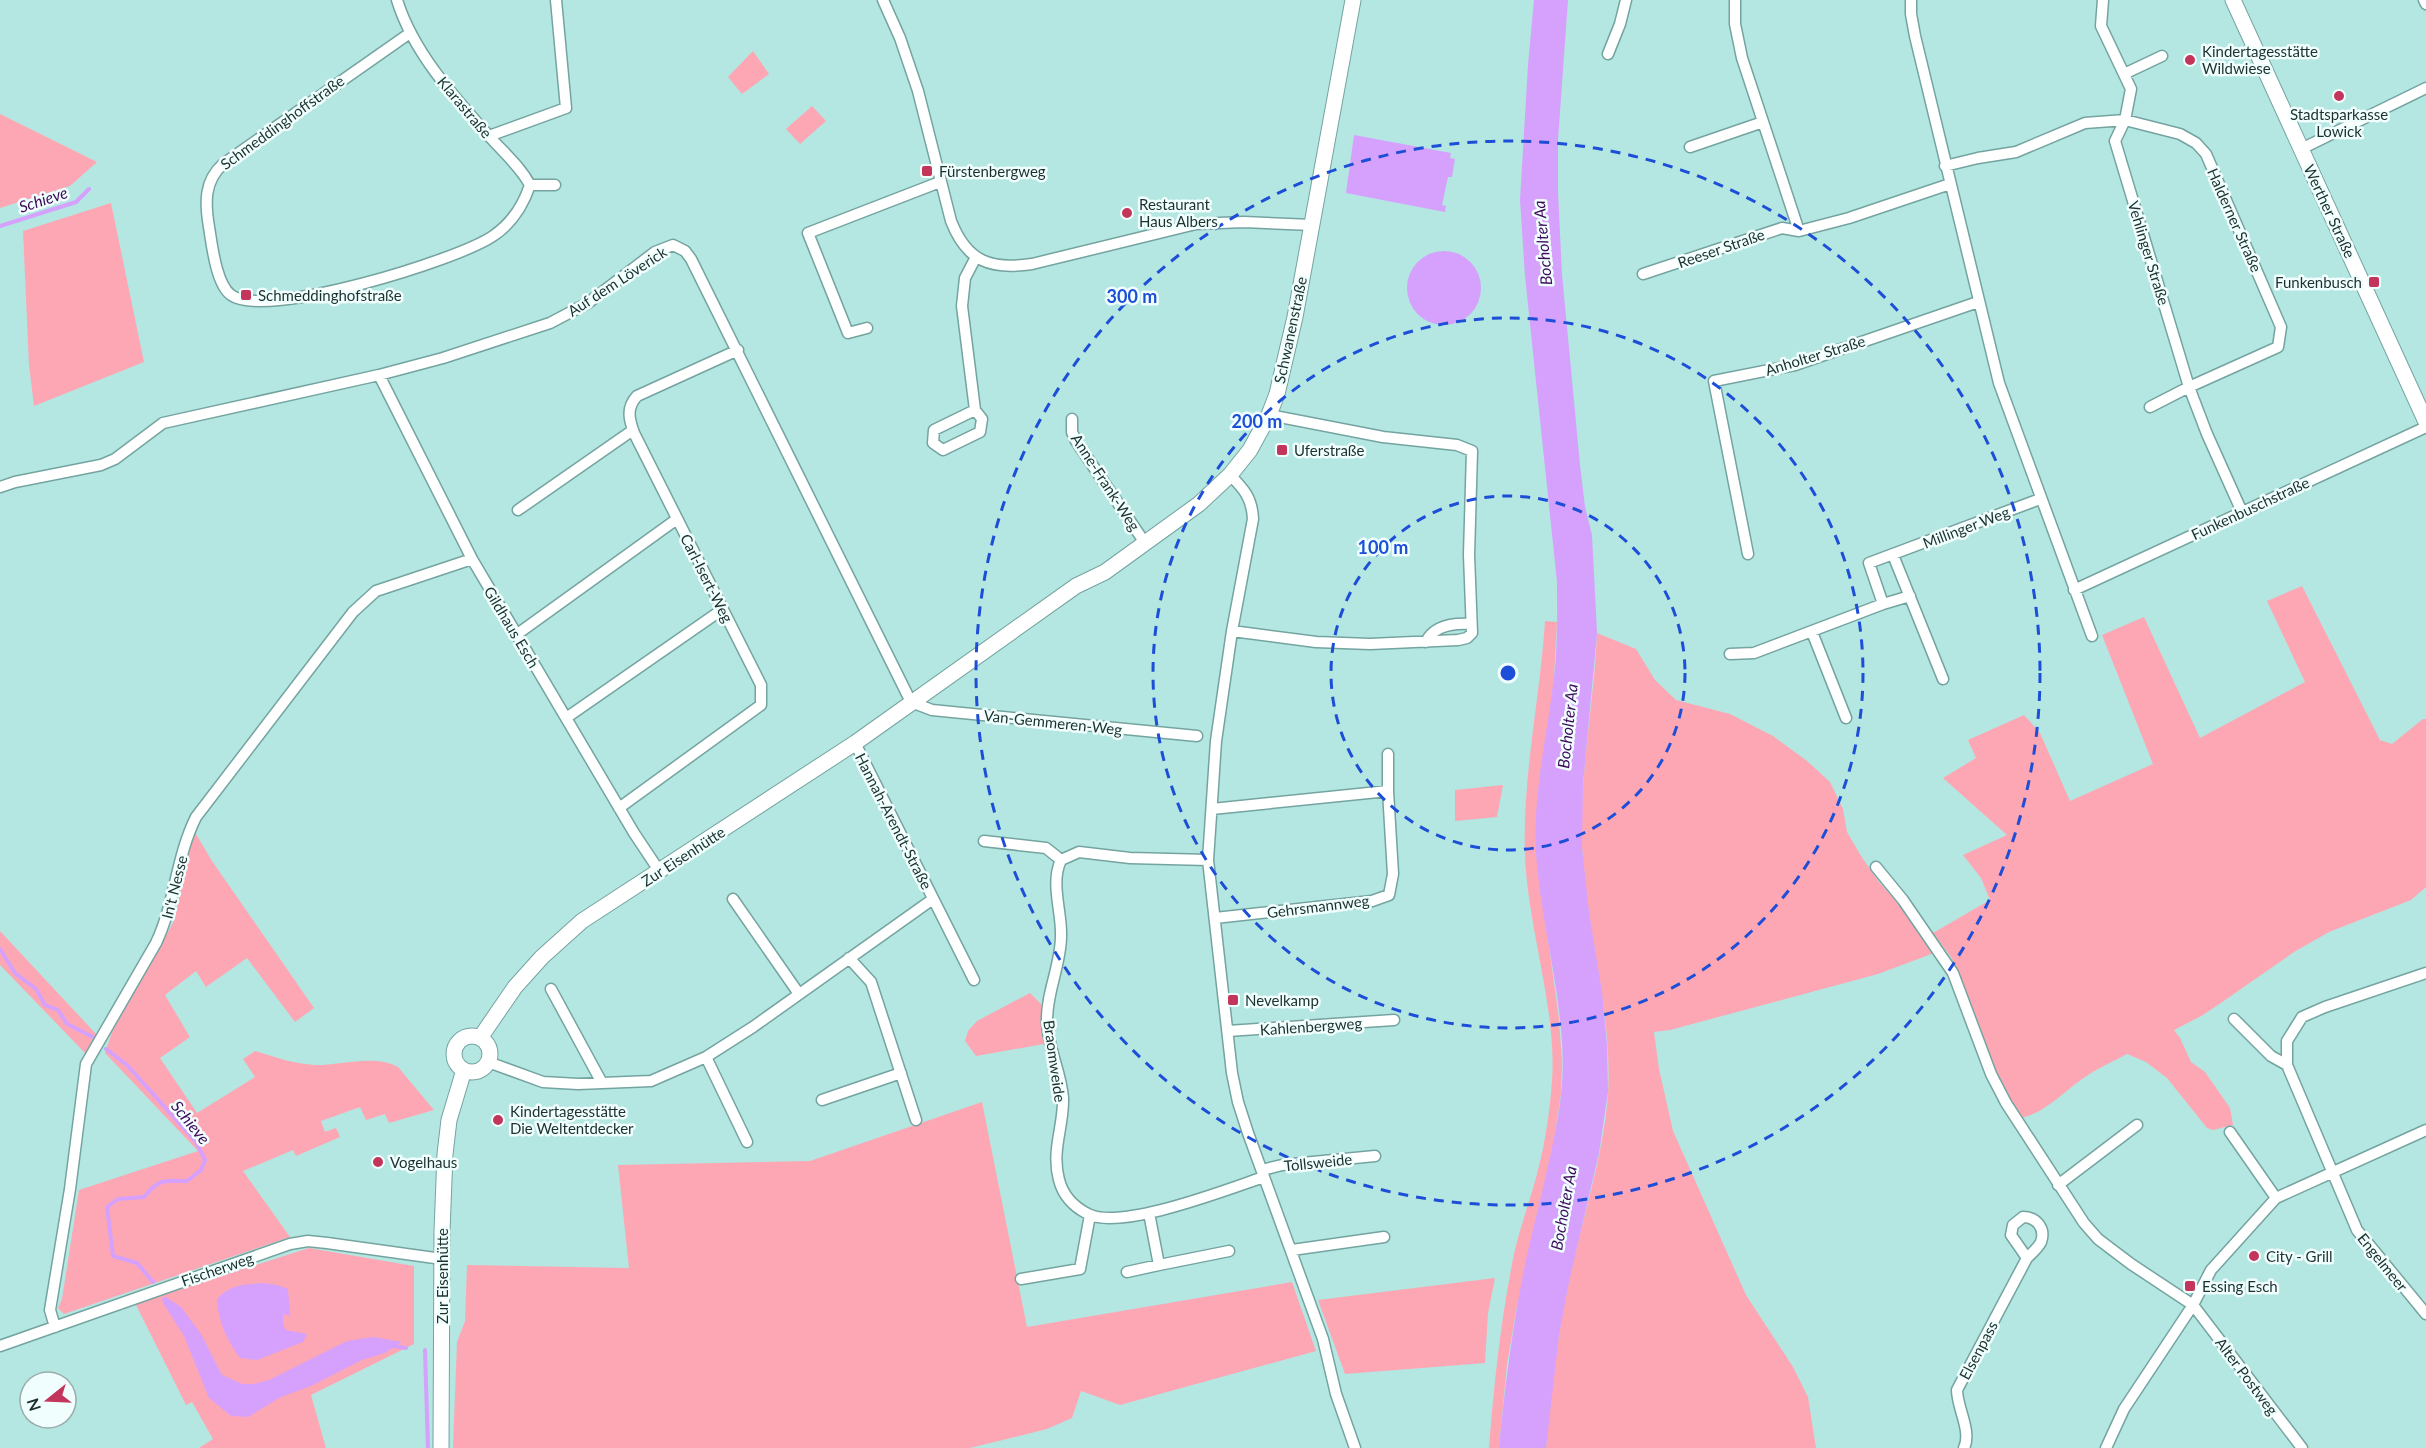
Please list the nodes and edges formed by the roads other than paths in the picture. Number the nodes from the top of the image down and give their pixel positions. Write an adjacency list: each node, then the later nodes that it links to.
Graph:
1 (397, 0): 10 (street, Klarastraße)
2 (556, 0): 17 (street)
3 (883, 0): 21 (street)
4 (1353, 0): 25 (street, Schwanenstraße)
5 (1626, 0): 11 (street)
6 (1735, 0): 16 (street)
7 (1911, 0): 20 (street)
8 (2103, 0): 13 (street, Vehlinger Straße)
9 (2233, 0): 19 (street, Werther Straße)
10 (410, 33): 17 (street, Klarastraße); 23 (street, Schmeddinghoffstraße)
11 (1608, 54)
12 (2162, 56): 13 (street)
13 (2124, 74): 15 (street, Vehlinger Straße)
14 (2426, 88): 19 (street)
15 (2125, 120): 20 (street); 33 (street, Vehlinger Straße); 33 (street, Halderner Straße)
16 (1763, 122): 18 (street); 26 (street)
17 (489, 136): 23 (street, Klarastraße)
18 (1690, 147)
19 (2301, 149): 38 (street, Werther Straße)
20 (1945, 165): 22 (street)
21 (940, 182): 27 (street); 30 (street)
22 (1950, 184): 26 (street, Reeser Straße); 29 (street)
23 (530, 185): 24 (street)
24 (555, 185)
25 (1312, 225): 27 (street); 36 (street, Schwanenstraße)
26 (1799, 231): 28 (street, Reeser Straße)
27 (976, 257): 35 (street)
28 (1643, 274)
29 (1978, 302): 43 (street); 48 (street, Anholter Straße)
30 (867, 328)
31 (738, 350): 32 (street, Auf dem Löverick); 40 (street, Carl-Isert-Weg); 63 (street, Auf dem Löverick)
32 (379, 375): 42 (street, Auf dem Löverick); 50 (street, Gildhaus Esch)
33 (2189, 387): 34 (street); 45 (street, Vehlinger Straße)
34 (2150, 407)
35 (975, 410): 35 (street)
36 (1269, 415): 41 (street, Schwanenstraße); 55 (street)
37 (1072, 419): 47 (street, Anne-Frank-Weg)
38 (2426, 422)
39 (2426, 427): 45 (street, Funkenbuschstraße)
40 (633, 430): 44 (street); 46 (street, Carl-Isert-Weg)
41 (1230, 475): 47 (street, Schwanenstraße); 56 (street)
42 (0, 487)
43 (2040, 499): 49 (street, Millinger Weg); 51 (street)
44 (519, 510)
45 (2242, 512): 51 (street, Funkenbuschstraße)
46 (677, 519): 54 (street, Carl-Isert-Weg); 58 (street)
47 (1146, 543): 63 (street, Schwanenstraße)
48 (1748, 554)
49 (1893, 555): 52 (street); 53 (street, Millinger Weg)
50 (472, 559): 58 (street, Gildhaus Esch); 118 (street, In't Nesse)
51 (2074, 590): 59 (street)
52 (1910, 596): 53 (street); 62 (street)
53 (1883, 604): 57 (street)
54 (723, 609): 64 (street); 70 (street, Carl-Isert-Weg)
55 (1472, 624): 60 (street); 60 (street)
56 (1232, 631): 60 (street); 71 (street)
57 (1812, 632): 61 (street); 65 (street)
58 (516, 635): 64 (street, Gildhaus Esch)
59 (2092, 636)
60 (1426, 642)
61 (1730, 654)
62 (1943, 679)
63 (911, 702): 66 (street, Van-Gemmeren-Weg); 67 (street, Zur Eisenhütte)
64 (566, 718): 70 (street, Gildhaus Esch)
65 (1846, 718)
66 (1197, 736)
67 (855, 744): 76 (street, Zur Eisenhütte); 77 (street, Hannah-Arendt-Straße)
68 (1388, 754): 69 (street, Gehrsmannweg)
69 (1388, 791): 71 (street); 79 (street, Gehrsmannweg)
70 (620, 808): 76 (street, Gildhaus Esch)
71 (1212, 809): 74 (street)
72 (984, 841): 73 (street)
73 (1061, 860): 74 (street); 107 (street, Braomweide)
74 (1208, 860): 79 (street)
75 (1876, 867): 104 (street)
76 (660, 872): 88 (street, Zur Eisenhütte)
77 (933, 898): 80 (street, Hannah-Arendt-Straße); 82 (street, Hannah-Arendt-Straße)
78 (733, 899): 84 (street)
79 (1215, 918): 87 (street)
80 (849, 958): 84 (street, Hannah-Arendt-Straße); 93 (street)
81 (2426, 973): 91 (street)
82 (974, 980)
83 (551, 989): 94 (street)
84 (799, 994): 89 (street, Hannah-Arendt-Straße)
85 (2234, 1019): 91 (street)
86 (1394, 1020): 87 (street, Kahlenbergweg)
87 (1228, 1031): 103 (street)
88 (480, 1038): 90 (street); 92 (street)
89 (706, 1058): 94 (street, Hannah-Arendt-Straße); 100 (street)
90 (488, 1062): 92 (street); 94 (street, Hannah-Arendt-Straße)
91 (2287, 1065): 102 (street, Engelmeer)
92 (464, 1070): 112 (street, Zur Eisenhütte)
93 (901, 1073): 95 (street); 96 (street)
94 (602, 1083)
95 (822, 1100)
96 (916, 1119)
97 (2137, 1125): 104 (street)
98 (2426, 1130): 102 (street)
99 (2230, 1132): 105 (street)
100 (747, 1142)
101 (1375, 1156): 103 (street, Tollsweide)
102 (2332, 1173): 105 (street); 117 (street, Engelmeer)
103 (1263, 1174): 106 (street); 109 (street)
104 (2058, 1185): 116 (street)
105 (2276, 1198): 116 (street)
106 (1149, 1213): 107 (street); 113 (street)
107 (1090, 1215): 115 (street)
108 (1384, 1237): 109 (street)
109 (1292, 1250): 121 (street)
110 (1230, 1251): 113 (street)
111 (2027, 1258): 122 (street, Elsenpass)
112 (442, 1259): 118 (street, Fischerweg); 120 (street, Zur Eisenhütte)
113 (1159, 1265): 114 (street)
114 (1127, 1272)
115 (1021, 1279)
116 (2193, 1305): 123 (street); 124 (street, Alter Postweg)
117 (2426, 1314)
118 (55, 1327): 119 (street, Fischerweg)
119 (0, 1346)
120 (441, 1448)
121 (1355, 1448)
122 (1964, 1448)
123 (2106, 1448)
124 (2302, 1448)

